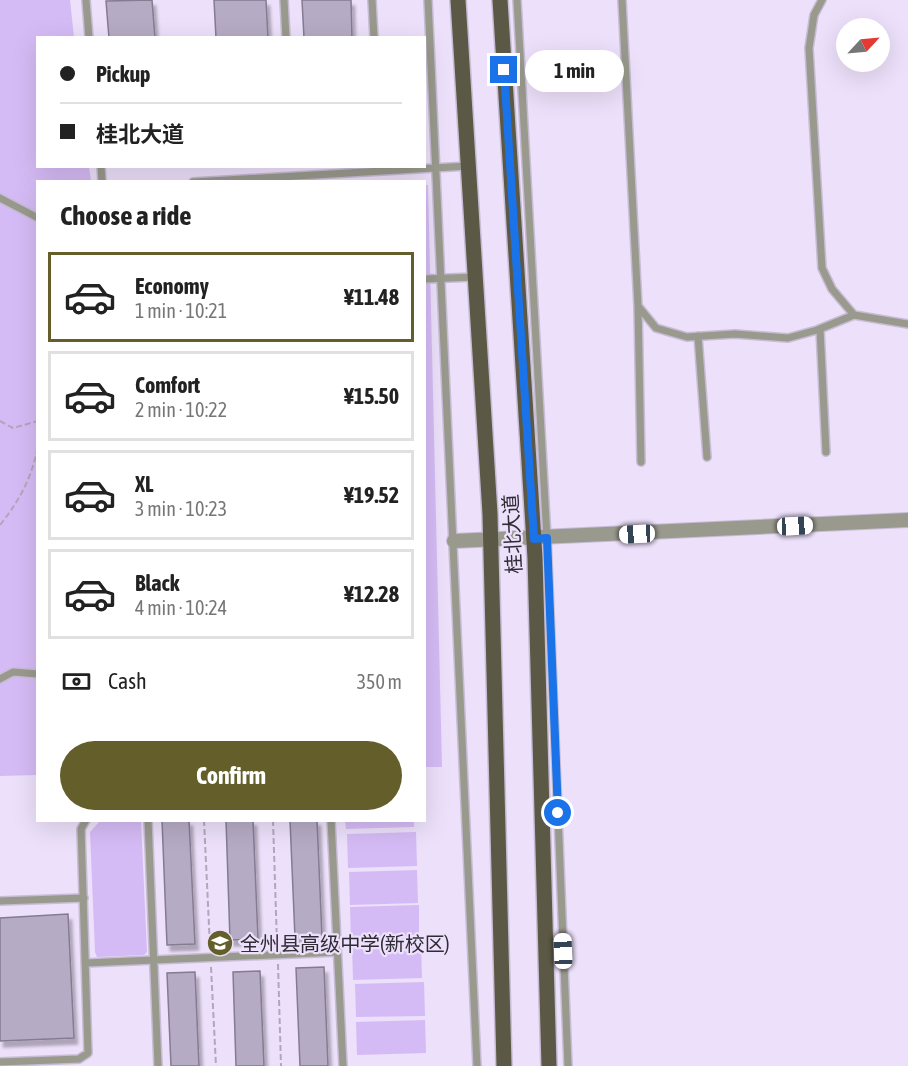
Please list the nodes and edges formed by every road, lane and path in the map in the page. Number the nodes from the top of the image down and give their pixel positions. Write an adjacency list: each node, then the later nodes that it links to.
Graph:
1 (86, 0): 10 (lane)
2 (284, 0): 11 (lane)
3 (372, 0): 12 (lane)
4 (428, 0): 15 (lane)
5 (458, 0): 13 (main road, 桂北大道)
6 (500, 0): 37 (main road, 桂北大道)
7 (517, 0): 37 (lane)
8 (622, 0): 24 (lane)
9 (822, 0): 25 (lane)
10 (89, 36)
11 (286, 36)
12 (374, 36)
13 (468, 166): 15 (lane); 21 (main road, 桂北大道)
14 (293, 168): 17 (lane)
15 (434, 168): 16 (lane); 22 (lane)
16 (383, 169): 17 (lane)
17 (293, 176): 18 (lane)
18 (226, 180)
19 (0, 198): 20 (lane)
20 (36, 217)
21 (475, 277): 22 (lane); 38 (main road, 桂北大道)
22 (442, 278): 23 (lane); 39 (lane)
23 (426, 279)
24 (638, 306): 28 (lane); 34 (lane)
25 (854, 315): 26 (lane); 27 (lane)
26 (908, 324)
27 (820, 329): 28 (lane); 31 (lane)
28 (698, 336): 33 (lane)
29 (0, 421): 30 (path)
30 (36, 422)
31 (826, 452)
32 (36, 456): 36 (path)
33 (707, 457)
34 (641, 462)
35 (908, 520): 37 (street)
36 (0, 525)
37 (540, 538): 38 (street); 58 (main road, 桂北大道); 59 (lane)
38 (490, 540): 39 (street); 57 (main road, 桂北大道)
39 (454, 541): 56 (lane)
40 (36, 674): 41 (lane)
41 (0, 679)
42 (85, 822): 46 (lane)
43 (148, 822): 50 (lane)
44 (204, 822): 49 (path)
45 (331, 822): 48 (lane)
46 (84, 898): 47 (lane); 51 (lane)
47 (0, 902)
48 (337, 952): 49 (lane); 55 (lane)
49 (211, 957): 50 (lane); 54 (path)
50 (153, 960): 51 (lane); 53 (lane)
51 (86, 963): 52 (lane)
52 (0, 1062)
53 (158, 1066)
54 (216, 1066)
55 (343, 1066)
56 (477, 1066)
57 (504, 1066)
58 (549, 1066)
59 (568, 1066)

